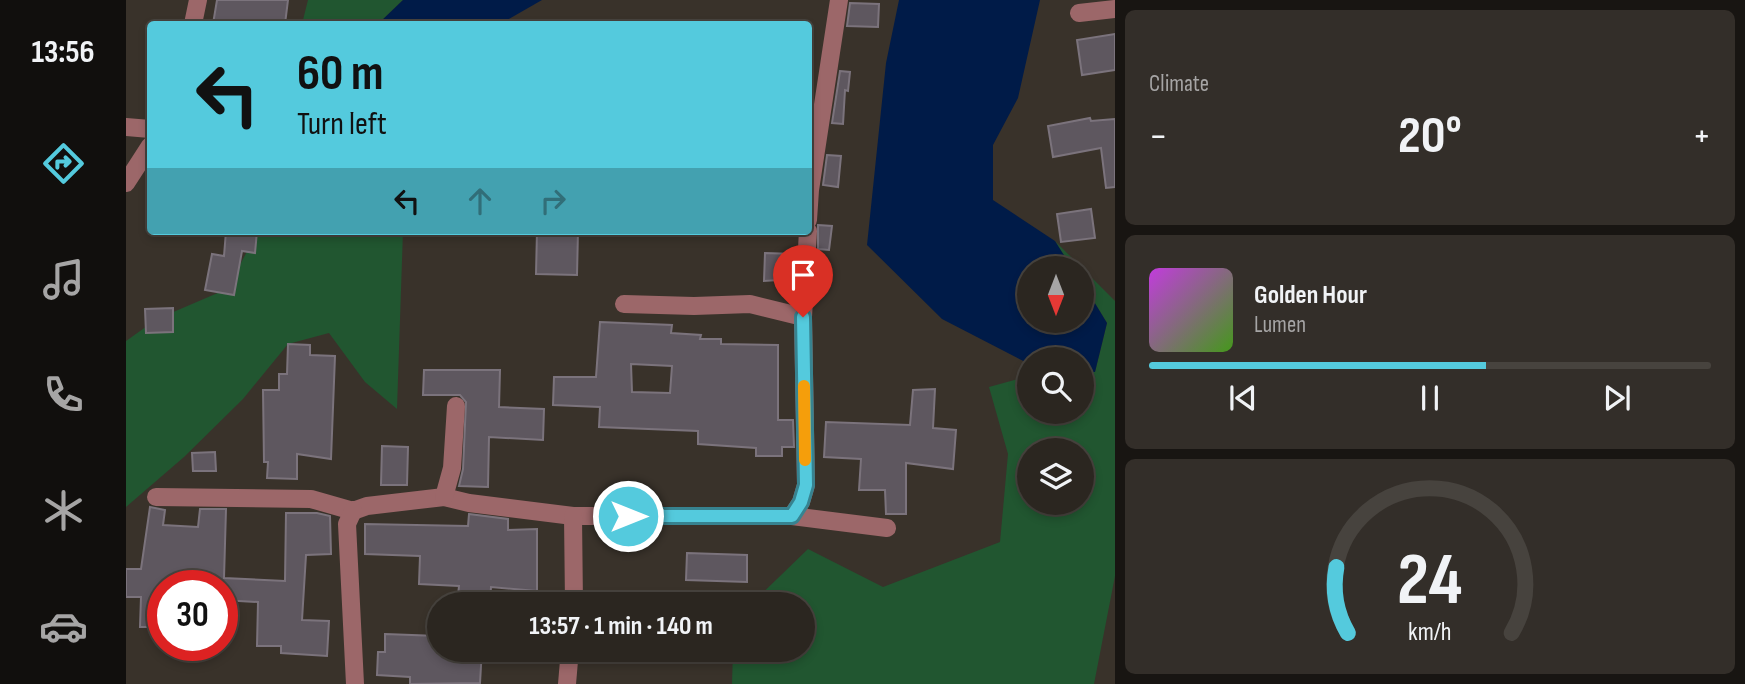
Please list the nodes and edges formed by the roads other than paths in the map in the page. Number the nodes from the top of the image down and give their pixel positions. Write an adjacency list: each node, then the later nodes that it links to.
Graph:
1 (198, 0): 5 (street)
2 (839, 0): 6 (street)
3 (1115, 9): 4 (street)
4 (1079, 13)
5 (194, 21)
6 (817, 92): 10 (street)
7 (126, 127): 8 (street)
8 (147, 129)
9 (147, 151): 11 (street)
10 (812, 162)
11 (126, 183)
12 (808, 235): 14 (street)
13 (624, 304): 14 (street)
14 (803, 317): 20 (street)
15 (456, 406): 17 (street)
16 (156, 497): 18 (street)
17 (444, 497): 18 (street); 19 (street)
18 (353, 511): 24 (street)
19 (573, 516): 20 (street); 22 (street)
20 (792, 516): 21 (street)
21 (887, 528)
22 (574, 592)
23 (569, 662): 25 (street)
24 (355, 684)
25 (568, 684)

